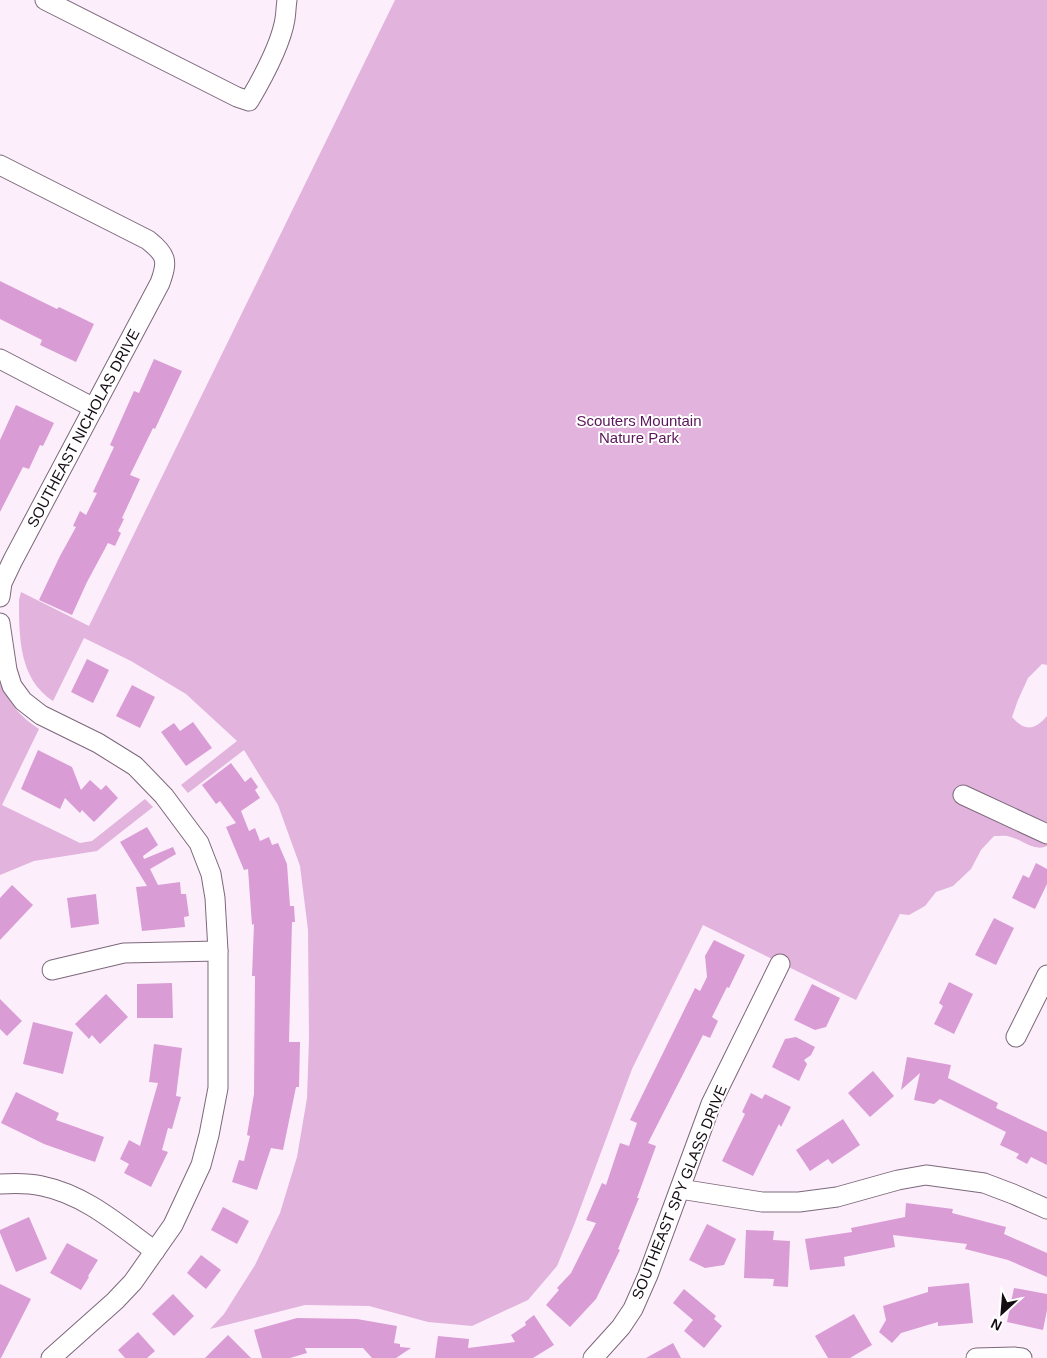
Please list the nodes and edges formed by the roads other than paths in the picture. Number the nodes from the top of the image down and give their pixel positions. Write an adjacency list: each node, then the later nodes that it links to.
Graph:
1 (45, 0): 2 (street)
2 (286, 0)
3 (0, 165): 5 (street, SOUTHEAST NICHOLAS DRIVE)
4 (0, 359): 5 (street)
5 (94, 408): 6 (street, SOUTHEAST NICHOLAS DRIVE)
6 (7, 556): 7 (street, SOUTHEAST NICHOLAS DRIVE)
7 (0, 597)
8 (0, 623): 11 (street)
9 (963, 795): 10 (street)
10 (1047, 834)
11 (218, 951): 13 (street); 19 (street)
12 (780, 964): 17 (street, SOUTHEAST SPY GLASS DRIVE)
13 (52, 970)
14 (1047, 975): 15 (street)
15 (1016, 1037)
16 (0, 1184): 19 (street)
17 (680, 1189): 18 (street); 21 (street, SOUTHEAST SPY GLASS DRIVE)
18 (1047, 1209)
19 (155, 1251): 20 (street)
20 (51, 1358)
21 (594, 1358)
22 (976, 1358): 23 (street)
23 (1022, 1358)

